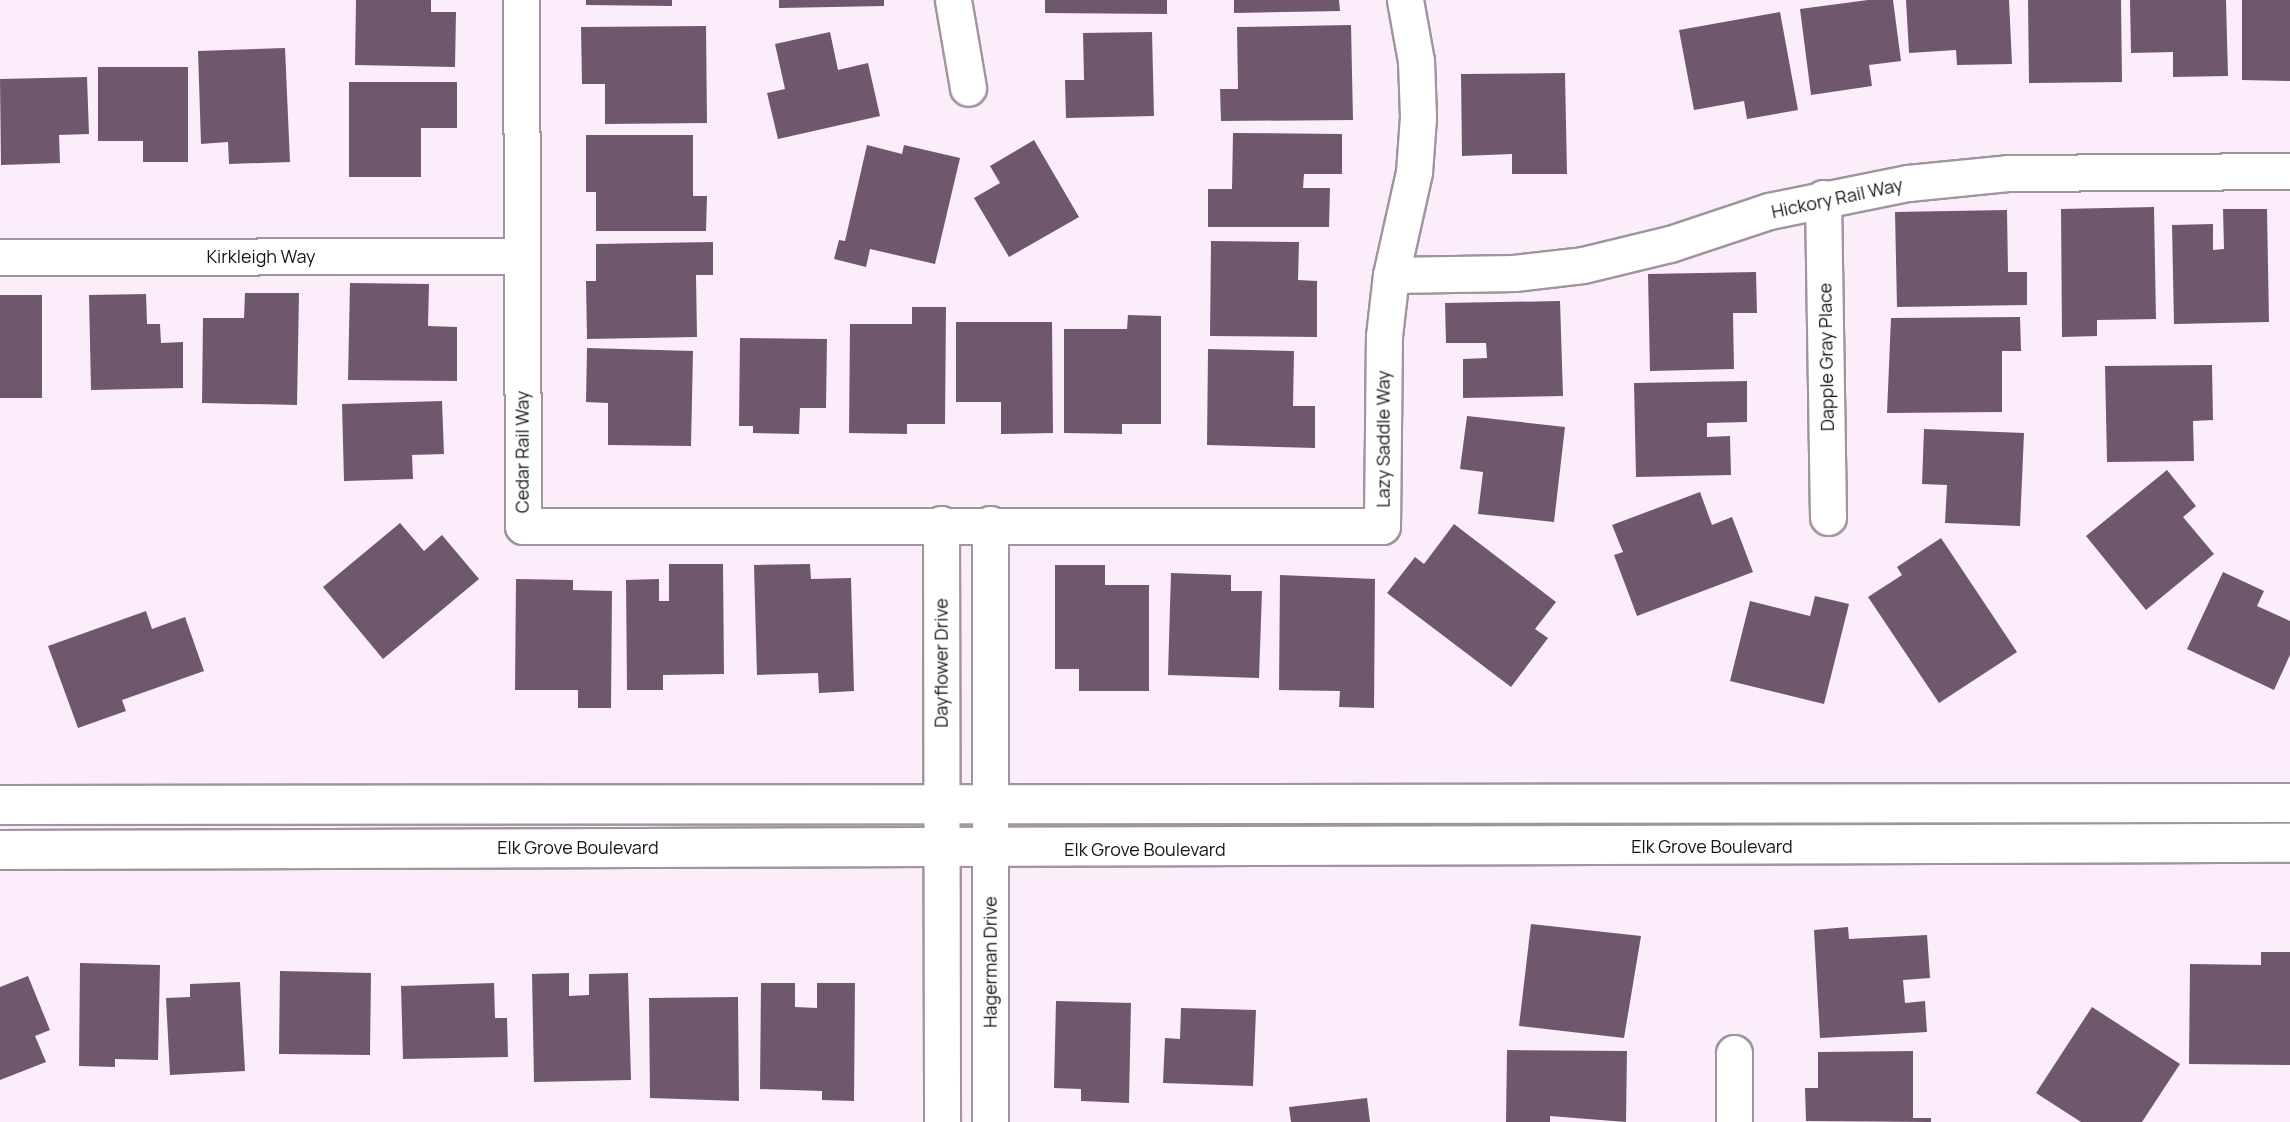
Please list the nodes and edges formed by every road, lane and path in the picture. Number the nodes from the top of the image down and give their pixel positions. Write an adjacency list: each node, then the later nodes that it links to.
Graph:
1 (522, 0): 7 (street, Cedar Rail Way)
2 (953, 0): 4 (street)
3 (1405, 0): 9 (street, Lazy Saddle Way)
4 (968, 88)
5 (2290, 172): 6 (street, Hickory Rail Way)
6 (1823, 198): 9 (street, Hickory Rail Way); 10 (street, Dapple Gray Place)
7 (522, 256): 8 (street, Kirkleigh Way); 11 (street, Cedar Rail Way)
8 (0, 257)
9 (1391, 275): 12 (street, Lazy Saddle Way)
10 (1828, 517)
11 (941, 524): 12 (street, Lazy Saddle Way); 13 (street, Dayflower Drive)
12 (990, 524): 14 (street)
13 (940, 802): 14 (main road); 16 (main road); 19 (street)
14 (988, 802): 15 (main road); 20 (street, Hagerman Drive)
15 (2290, 803)
16 (0, 805)
17 (2290, 843): 20 (main road, Elk Grove Boulevard)
18 (0, 850): 19 (main road, Elk Grove Boulevard)
19 (941, 850): 20 (main road, Elk Grove Boulevard); 22 (street)
20 (990, 850): 23 (street, Hagerman Drive)
21 (1734, 1053): 24 (street)
22 (942, 1122)
23 (990, 1122)
24 (1734, 1122)

